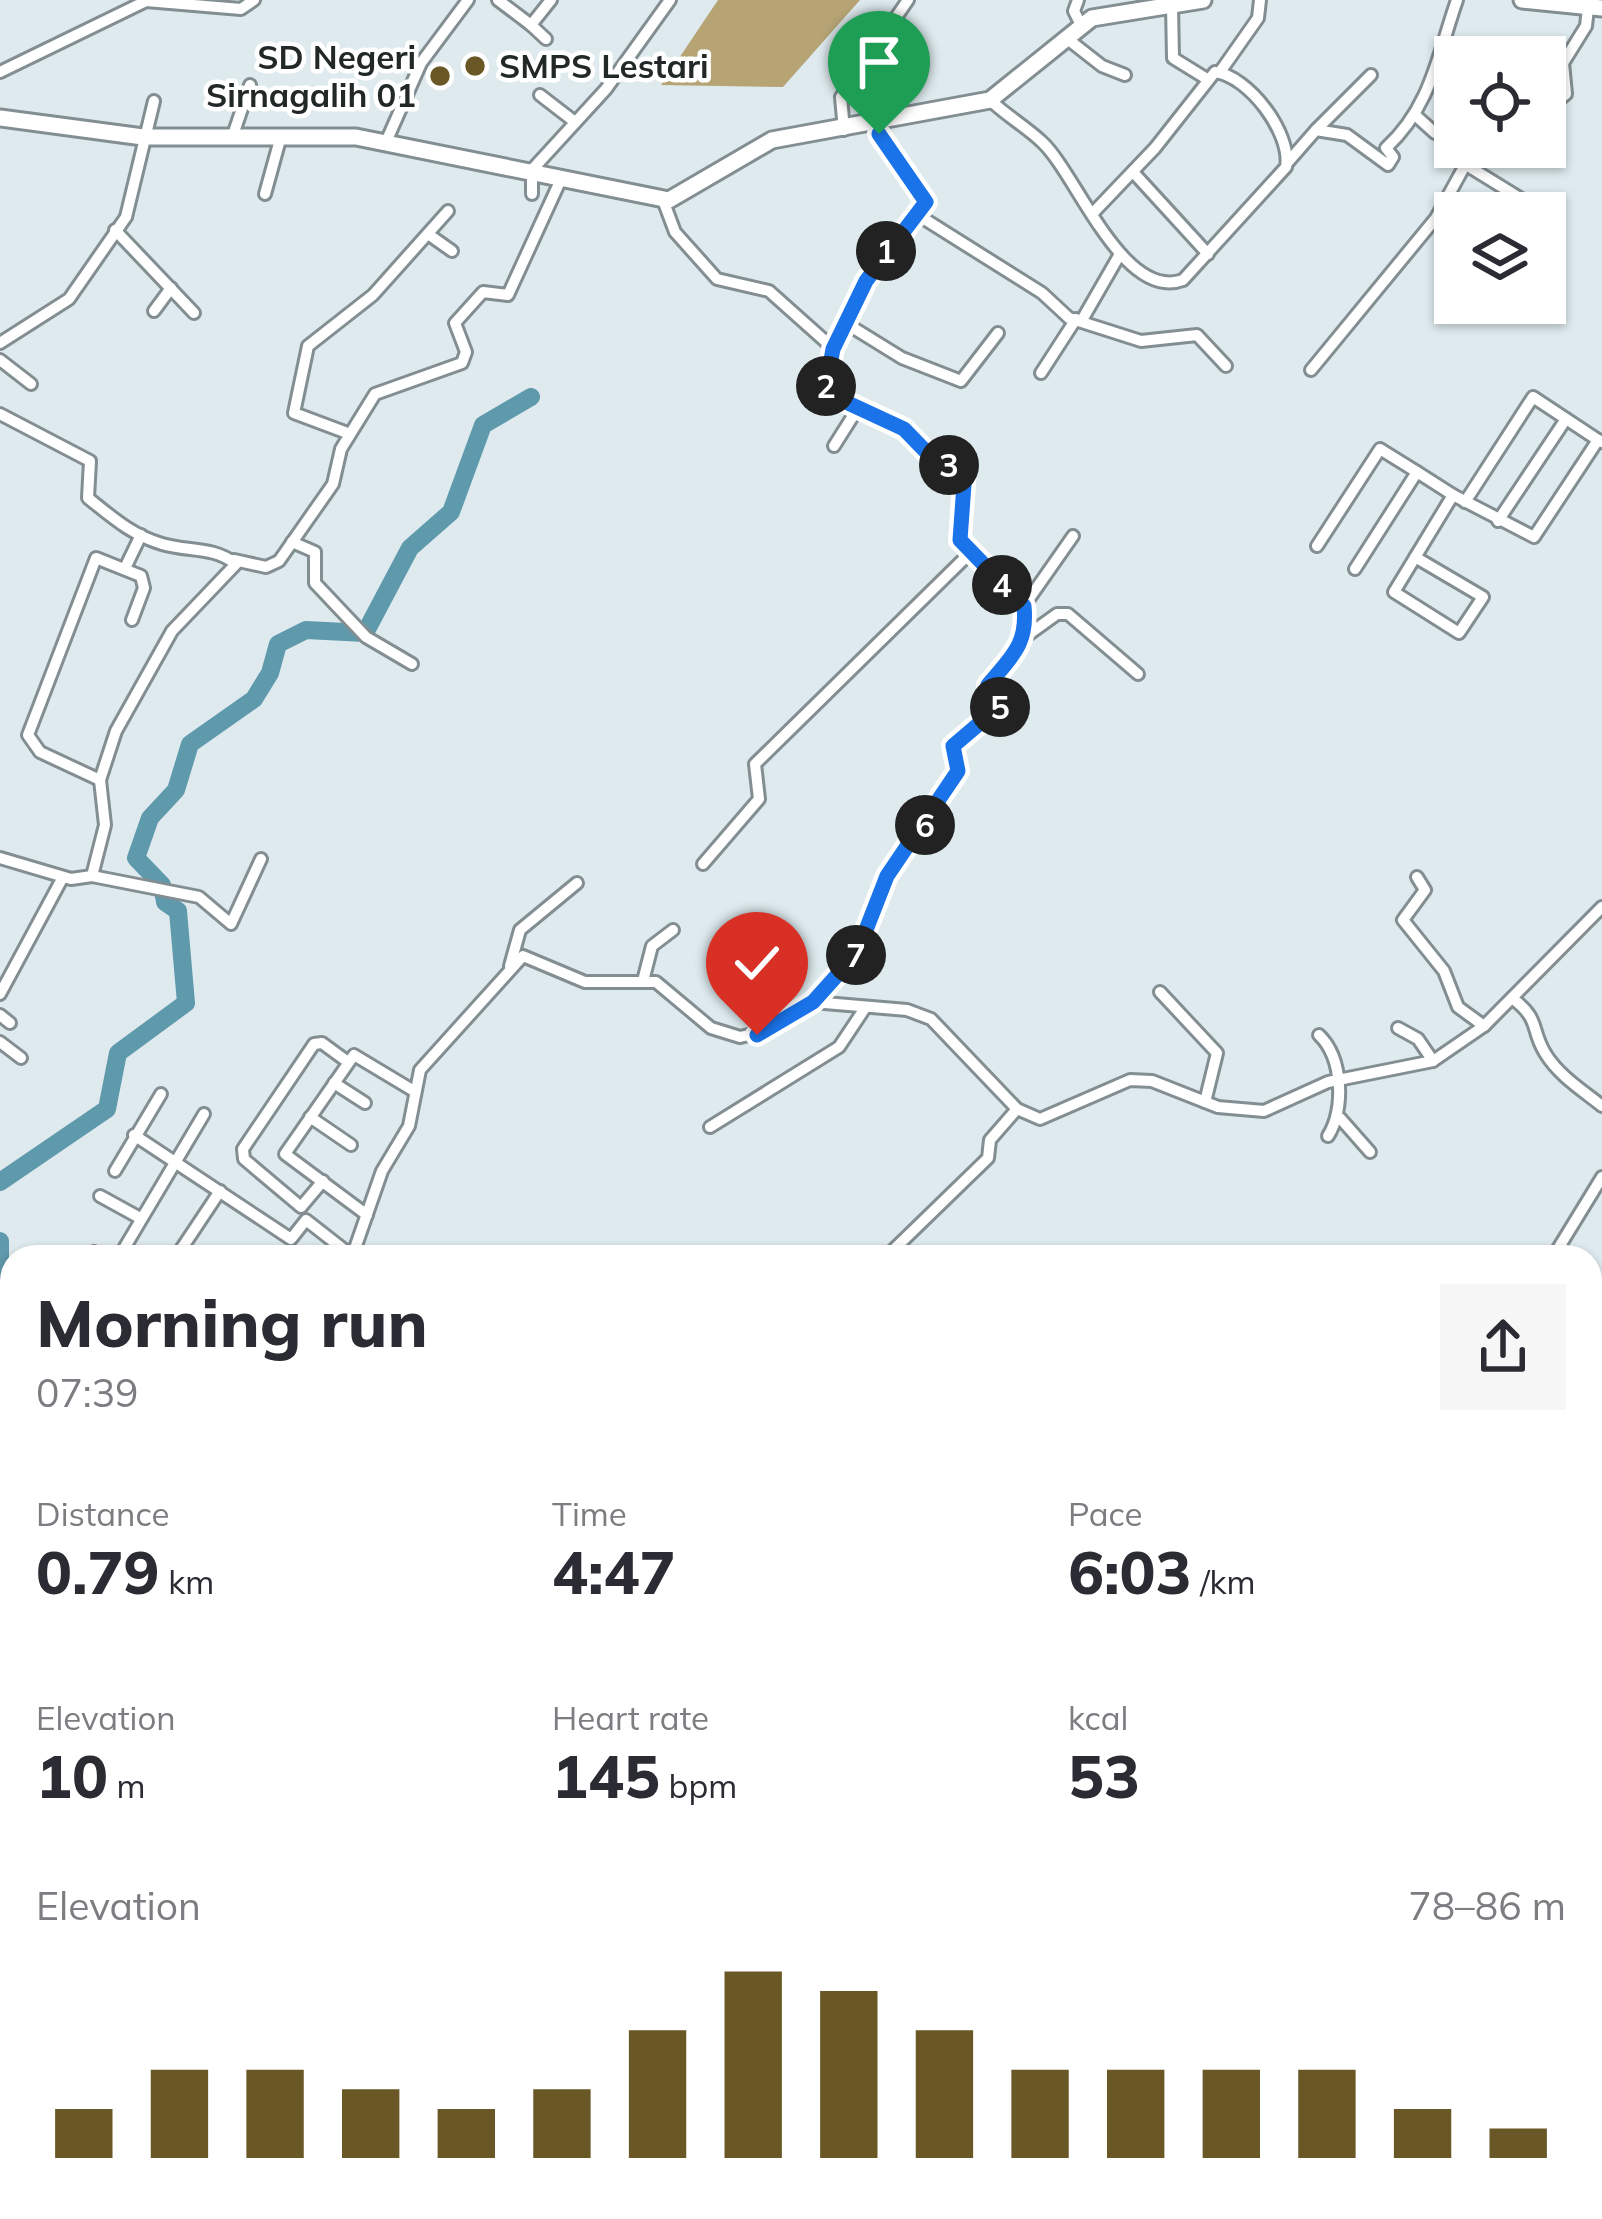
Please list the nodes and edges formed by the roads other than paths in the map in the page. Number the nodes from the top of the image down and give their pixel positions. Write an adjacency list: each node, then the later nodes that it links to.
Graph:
1 (108, 0): 15 (street)
2 (254, 0): 15 (street)
3 (468, 0): 40 (street)
4 (498, 0): 17 (street)
5 (551, 0): 17 (street)
6 (670, 0): 32 (street)
7 (908, 0): 34 (street)
8 (1078, 0): 16 (street)
9 (1203, 0): 13 (main road)
10 (1260, 0): 22 (street)
11 (1457, 0): 30 (street)
12 (1522, 0): 14 (main road)
13 (1172, 5): 16 (main road); 25 (street)
14 (1595, 8): 20 (street)
15 (115, 14): 21 (street)
16 (1080, 23): 18 (main road)
17 (531, 25): 19 (street)
18 (1065, 37): 23 (street); 28 (main road)
19 (546, 39)
20 (1566, 58)
21 (0, 72)
22 (1220, 72): 25 (street); 41 (street)
23 (1125, 75)
24 (1371, 75): 35 (street)
25 (1207, 80): 45 (street)
26 (250, 85): 39 (street)
27 (540, 95): 32 (street)
28 (990, 100): 33 (main road); 52 (street)
29 (154, 101): 37 (street)
30 (1415, 115): 35 (street); 36 (street)
31 (0, 118): 37 (main road)
32 (575, 122): 44 (street)
33 (871, 122): 34 (main road); 53 (street)
34 (844, 130): 50 (main road)
35 (1316, 130): 41 (street)
36 (1434, 132)
37 (143, 136): 39 (main road); 54 (street)
38 (280, 136): 39 (main road); 40 (main road); 48 (street)
39 (232, 137)
40 (386, 142): 44 (main road)
41 (1288, 162): 58 (street)
42 (1467, 168): 69 (street)
43 (1471, 168): 47 (street)
44 (531, 172): 46 (main road); 49 (street)
45 (1133, 172): 52 (street); 58 (street)
46 (562, 177): 50 (main road); 75 (street)
47 (1510, 192)
48 (265, 194)
49 (532, 194)
50 (663, 200): 66 (street)
51 (448, 211): 55 (street)
52 (1092, 214): 57 (street)
53 (917, 215): 62 (street); 63 (street)
54 (115, 230): 59 (street); 65 (street)
55 (428, 234): 56 (street); 75 (street)
56 (452, 251)
57 (1120, 254): 58 (street); 62 (street)
58 (1208, 254)
59 (171, 288): 60 (street); 61 (street)
60 (154, 311)
61 (194, 313)
62 (1079, 320): 68 (street); 70 (street)
63 (847, 324): 64 (street); 66 (street)
64 (998, 333)
65 (0, 344)
66 (833, 349): 72 (street)
67 (0, 360): 71 (street)
68 (1226, 366)
69 (1311, 370)
70 (1041, 373)
71 (31, 384)
72 (858, 408): 77 (street); 85 (street)
73 (0, 414): 81 (street)
74 (1566, 419): 76 (street); 79 (street); 80 (street)
75 (350, 434): 83 (street)
76 (1600, 441): 80 (street)
77 (834, 446)
78 (1418, 472): 79 (street); 84 (street); 89 (street)
79 (1459, 498): 80 (street); 86 (street)
80 (1498, 521)
81 (141, 535): 87 (street); 88 (street)
82 (1073, 536): 90 (street)
83 (292, 542): 87 (street); 93 (street)
84 (1317, 546)
85 (969, 554): 90 (street); 98 (street)
86 (1414, 557): 86 (street)
87 (234, 560): 95 (street)
88 (126, 566): 91 (street); 95 (street)
89 (1354, 569)
90 (1024, 606): 92 (street)
91 (132, 620)
92 (1025, 637): 94 (street); 110 (street)
93 (412, 664)
94 (1138, 674)
95 (100, 780): 99 (street)
96 (261, 859): 99 (street)
97 (2, 862): 100 (street)
98 (703, 864)
99 (92, 876): 100 (street)
100 (63, 877): 108 (street)
101 (1417, 877): 112 (street)
102 (577, 884): 105 (street)
103 (1602, 907): 109 (street)
104 (673, 931): 106 (street)
105 (509, 966): 106 (street); 121 (street)
106 (643, 981): 110 (street)
107 (1160, 992): 123 (street)
108 (0, 994)
109 (1513, 998): 112 (street); 125 (street)
110 (813, 1002): 111 (street)
111 (865, 1008): 126 (street); 130 (street)
112 (1484, 1026): 117 (street)
113 (1398, 1028): 117 (street)
114 (1319, 1036): 119 (street)
115 (0, 1042): 116 (street)
116 (21, 1058)
117 (1432, 1060): 119 (street)
118 (348, 1062): 120 (street); 121 (street); 139 (street)
119 (1337, 1082): 123 (street); 129 (street)
120 (334, 1083): 124 (street); 128 (street)
121 (413, 1091): 143 (street)
122 (160, 1094): 131 (street)
123 (1205, 1102): 126 (street)
124 (365, 1103)
125 (1602, 1106)
126 (1017, 1109): 149 (street)
127 (204, 1114): 136 (street)
128 (310, 1118): 133 (street); 135 (street)
129 (1340, 1118): 132 (street); 134 (street)
130 (710, 1127)
131 (134, 1135): 136 (street); 137 (street)
132 (1328, 1136)
133 (351, 1145)
134 (1370, 1152)
135 (285, 1154): 139 (street); 140 (street)
136 (175, 1160): 141 (street); 144 (street)
137 (115, 1171)
138 (1602, 1177): 150 (street)
139 (266, 1178): 140 (street)
140 (323, 1181): 143 (street)
141 (220, 1191): 146 (street); 147 (street)
142 (100, 1196): 144 (street)
143 (367, 1215): 148 (street)
144 (140, 1218): 145 (street)
145 (125, 1245)
146 (184, 1245)
147 (338, 1245)
148 (356, 1245)
149 (898, 1245)
150 (1560, 1245)

